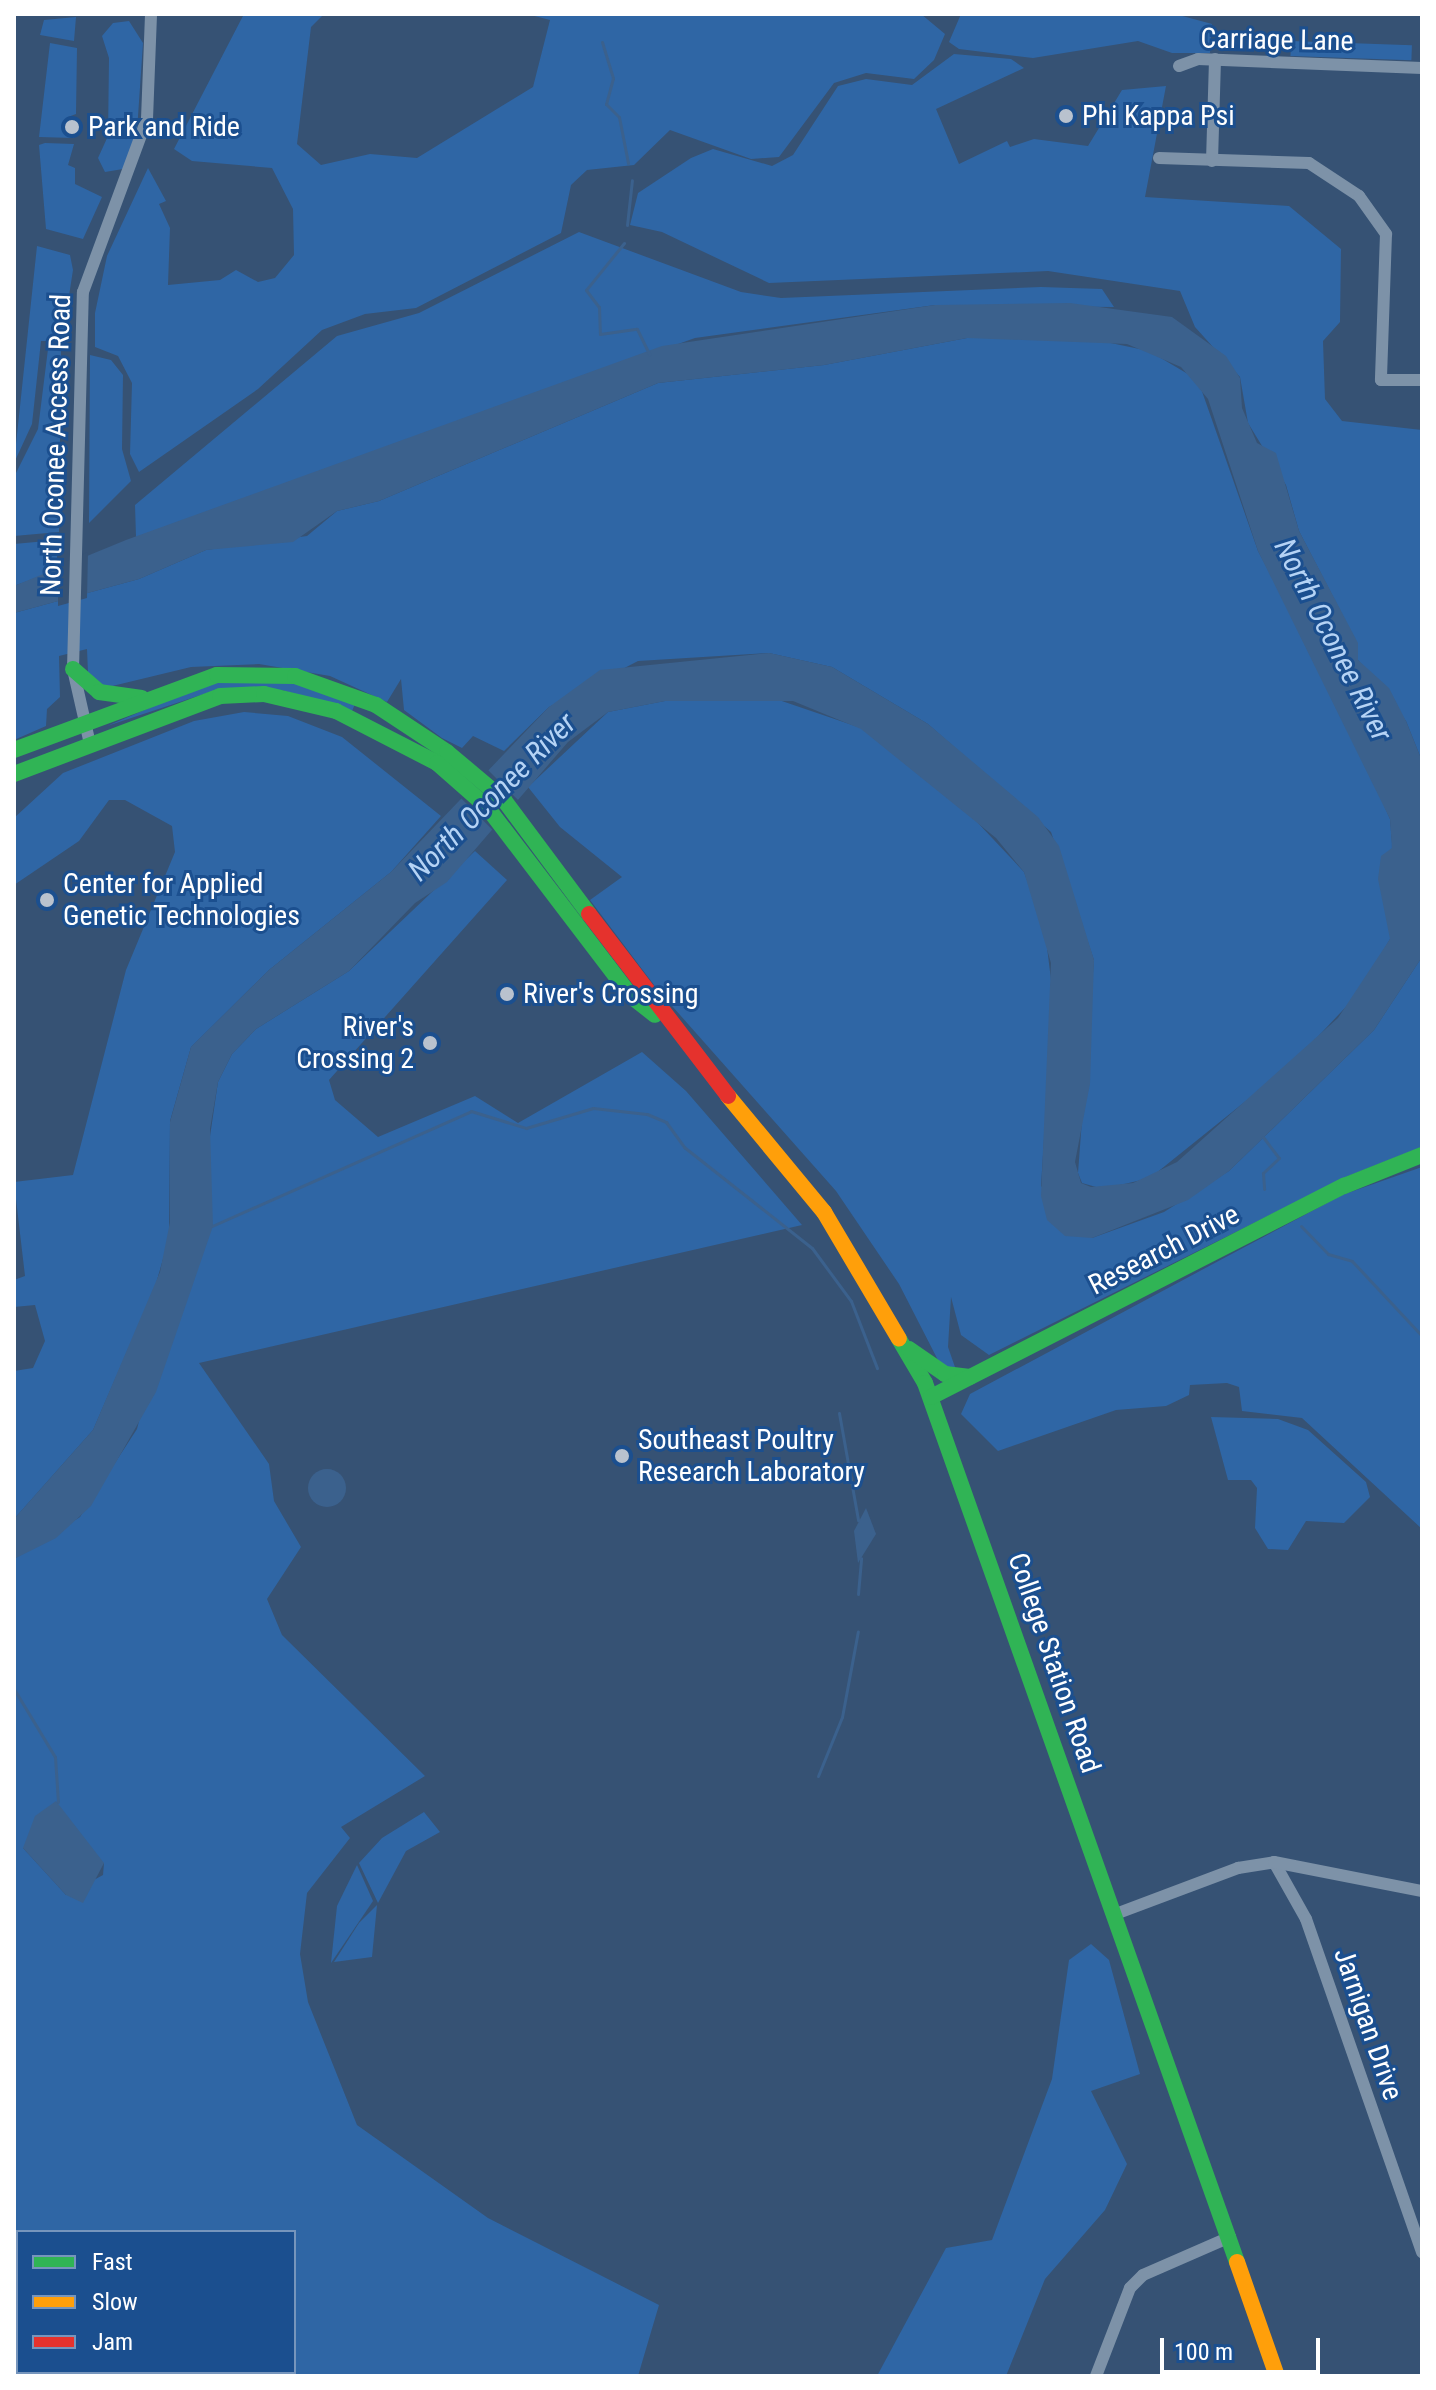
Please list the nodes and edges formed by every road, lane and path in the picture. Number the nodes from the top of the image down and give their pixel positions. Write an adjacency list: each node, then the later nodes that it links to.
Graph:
1 (151, 14): 8 (street, North Oconee Access Road)
2 (1215, 59): 3 (street, Carriage Lane); 4 (street, Carriage Lane); 6 (street)
3 (1179, 66)
4 (1422, 68)
5 (1159, 158): 6 (street)
6 (1212, 161): 7 (street)
7 (1422, 380)
8 (73, 669): 9 (main road); 10 (street, North Oconee Access Road)
9 (143, 699): 10 (main road, College Station Road); 13 (main road, College Station Road)
10 (82, 724): 11 (street, North Oconee Access Road); 12 (main road, College Station Road)
11 (90, 744): 13 (main road, College Station Road); 14 (main road, College Station Road)
12 (14, 750)
13 (442, 757): 16 (main road, College Station Road)
14 (14, 774)
15 (1422, 1155): 17 (main road, Research Drive)
16 (908, 1348): 17 (main road); 18 (main road, College Station Road)
17 (971, 1377): 18 (main road, Research Drive)
18 (931, 1397): 21 (main road, College Station Road)
19 (1274, 1862): 20 (street); 21 (street); 23 (street, Jarnigan Drive)
20 (1422, 1891)
21 (1113, 1915): 22 (main road, College Station Road)
22 (1230, 2237): 24 (street); 25 (main road, College Station Road)
23 (1422, 2252)
24 (1096, 2376)
25 (1277, 2376)

